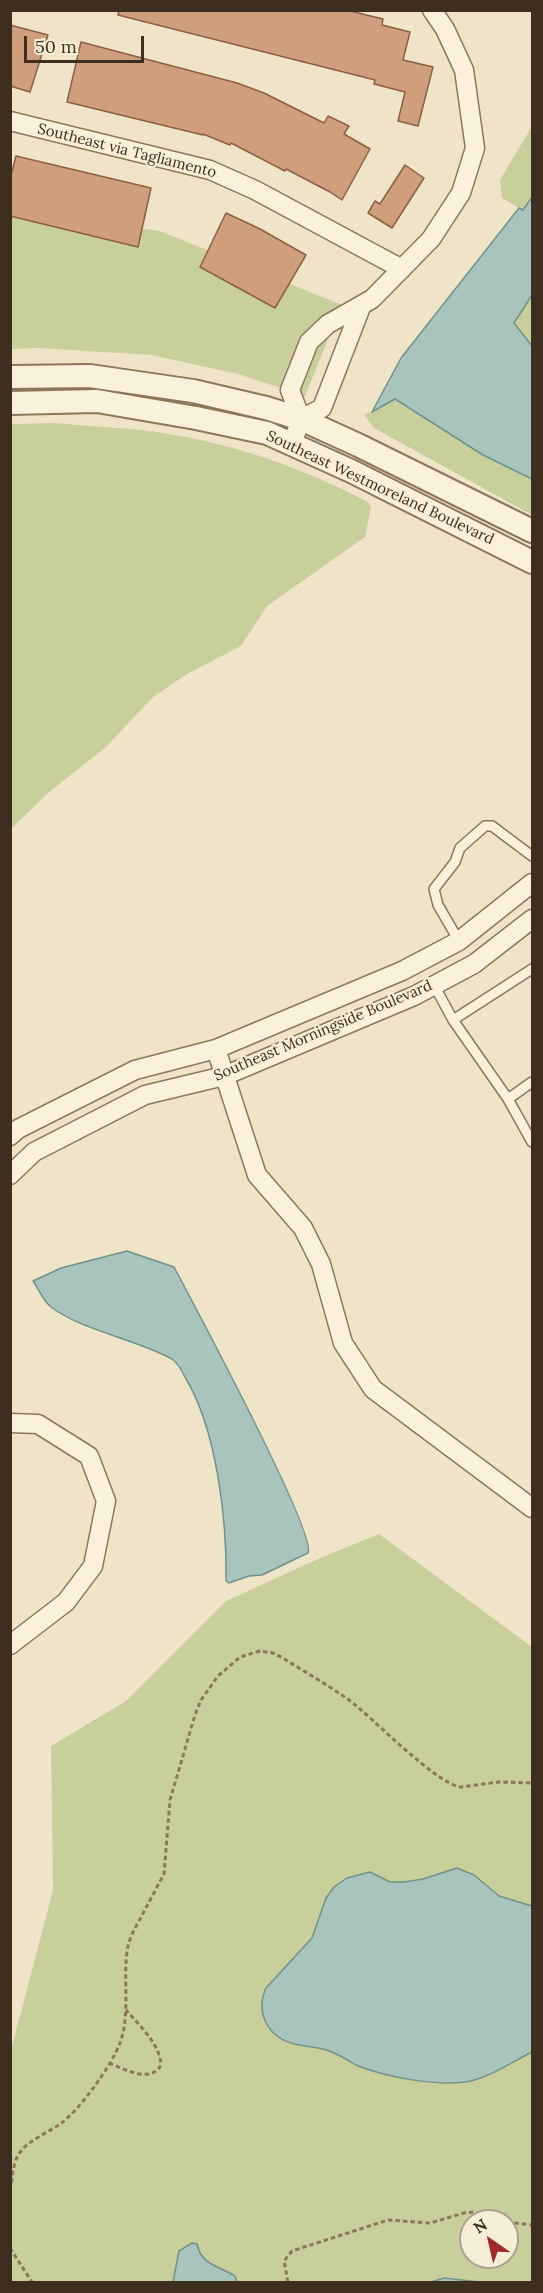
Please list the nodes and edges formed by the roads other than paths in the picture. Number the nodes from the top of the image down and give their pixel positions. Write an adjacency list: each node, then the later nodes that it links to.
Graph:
1 (432, 10): 3 (street)
2 (10, 121): 3 (street, Southeast via Tagliamento)
3 (402, 269): 4 (street)
4 (361, 307): 7 (street); 7 (street)
5 (10, 376): 7 (street, Southeast Westmoreland Boulevard)
6 (10, 403): 8 (street, Southeast Westmoreland Boulevard)
7 (301, 419): 8 (street); 9 (street, Southeast Westmoreland Boulevard)
8 (292, 444): 10 (street, Southeast Westmoreland Boulevard)
9 (532, 531)
10 (532, 561)
11 (532, 856): 14 (lane)
12 (532, 883): 14 (street, Southeast Morningside Boulevard)
13 (532, 919): 17 (street, Southeast Morningside Boulevard)
14 (459, 941): 15 (street, Southeast Morningside Boulevard)
15 (423, 960): 17 (street); 19 (street, Southeast Morningside Boulevard)
16 (532, 969): 18 (lane)
17 (434, 985): 18 (lane); 20 (street, Southeast Morningside Boulevard)
18 (453, 1020): 22 (lane)
19 (216, 1049): 20 (street); 23 (street, Southeast Morningside Boulevard)
20 (224, 1076): 25 (street, Southeast Morningside Boulevard); 28 (street)
21 (532, 1082): 22 (lane)
22 (508, 1100): 24 (lane)
23 (14, 1133): 25 (street)
24 (532, 1142)
25 (34, 1152): 26 (street, Southeast Morningside Boulevard)
26 (10, 1175)
27 (10, 1423): 29 (street)
28 (532, 1508)
29 (10, 1645)

